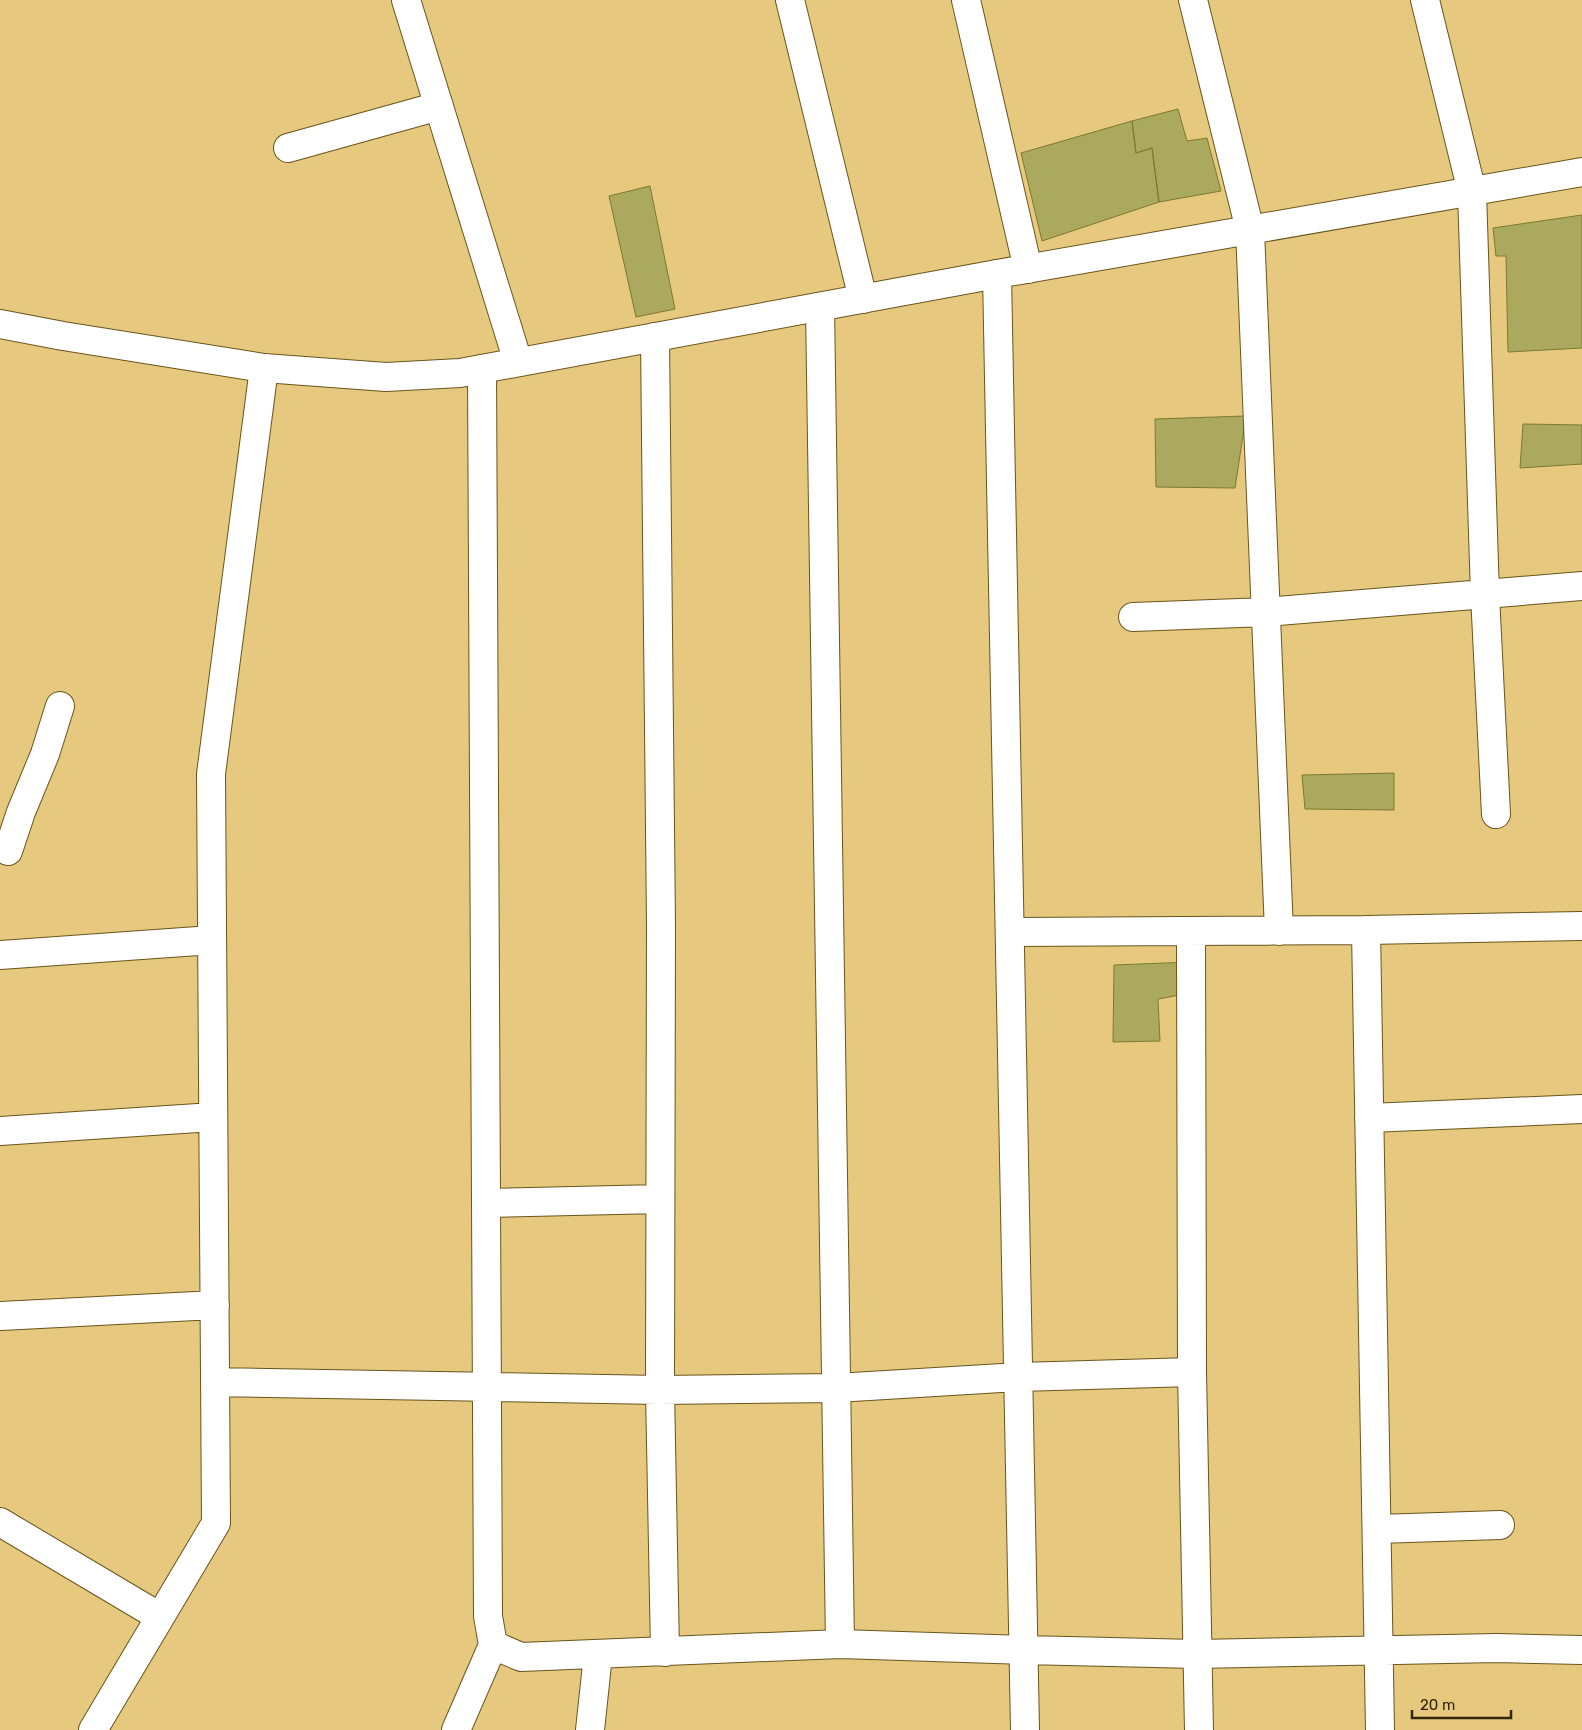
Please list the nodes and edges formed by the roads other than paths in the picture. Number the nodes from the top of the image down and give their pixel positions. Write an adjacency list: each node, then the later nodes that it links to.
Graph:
1 (406, 0): 6 (street)
2 (790, 0): 13 (street)
3 (966, 0): 11 (street)
4 (1194, 0): 10 (street)
5 (1425, 0): 9 (street)
6 (439, 106): 7 (street); 17 (street)
7 (288, 148)
8 (1582, 172): 9 (street)
9 (1472, 192): 10 (street); 21 (street)
10 (1250, 230): 11 (street); 22 (street)
11 (1028, 269): 12 (street)
12 (997, 274): 13 (street); 32 (street)
13 (863, 299): 14 (street)
14 (820, 307): 16 (street); 47 (street)
15 (0, 324): 18 (street)
16 (655, 337): 17 (street); 39 (street)
17 (518, 362): 19 (street)
18 (264, 368): 19 (street); 33 (street)
19 (482, 369): 40 (street)
20 (1582, 586): 21 (street)
21 (1486, 596): 22 (street); 26 (street)
22 (1266, 612): 23 (street); 31 (street)
23 (1133, 617)
24 (60, 706): 25 (street)
25 (10, 809): 27 (street)
26 (1496, 814)
27 (8, 851)
28 (1582, 926): 29 (street)
29 (1366, 930): 31 (street); 37 (street)
30 (1191, 931): 31 (street); 32 (street); 43 (street)
31 (1279, 931)
32 (1010, 932): 44 (street)
33 (212, 940): 34 (street); 36 (street)
34 (0, 955)
35 (1582, 1109): 37 (street)
36 (213, 1116): 38 (street); 41 (street)
37 (1369, 1118): 51 (street)
38 (0, 1131)
39 (660, 1199): 40 (street); 48 (street)
40 (486, 1203): 46 (street)
41 (215, 1305): 42 (street); 45 (street)
42 (1, 1316)
43 (1192, 1372): 44 (street); 60 (street)
44 (1019, 1377): 47 (street); 55 (street)
45 (215, 1382): 46 (street); 52 (street)
46 (487, 1387): 48 (street); 54 (street)
47 (836, 1388): 48 (street); 53 (street)
48 (660, 1390): 58 (street)
49 (0, 1522): 52 (street)
50 (1500, 1525): 51 (street)
51 (1378, 1529): 56 (street)
52 (160, 1617): 61 (street)
53 (840, 1644): 55 (street); 58 (street)
54 (494, 1645): 59 (street); 62 (street)
55 (1024, 1650): 60 (street); 64 (street)
56 (1380, 1650): 57 (street); 60 (street); 66 (street)
57 (1582, 1650)
58 (665, 1652): 59 (street)
59 (598, 1654): 63 (street)
60 (1197, 1654): 65 (street)
61 (93, 1730)
62 (456, 1730)
63 (590, 1730)
64 (1025, 1730)
65 (1199, 1730)
66 (1380, 1730)

